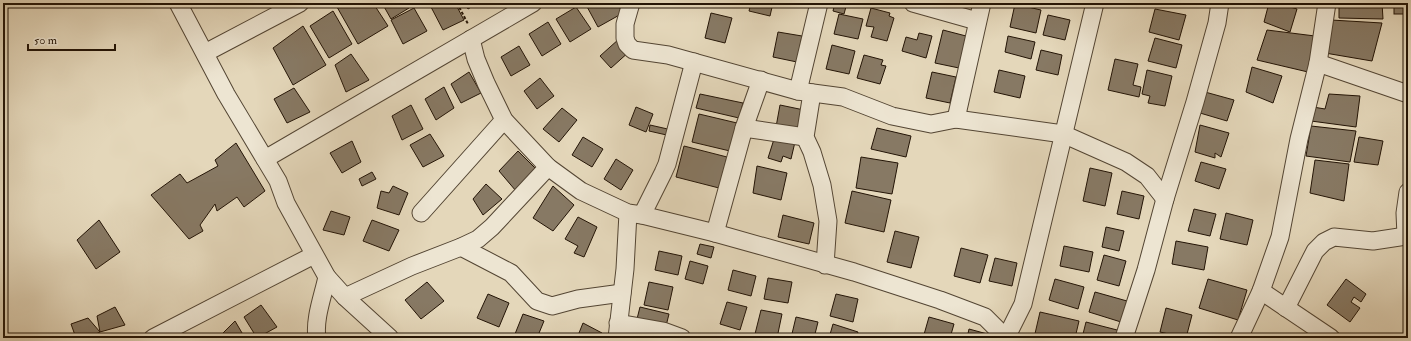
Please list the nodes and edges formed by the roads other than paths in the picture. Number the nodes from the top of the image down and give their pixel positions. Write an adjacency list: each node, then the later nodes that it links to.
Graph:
1 (178, 3): 13 (street)
2 (300, 3): 13 (street)
3 (533, 3): 12 (street)
4 (631, 3): 14 (street)
5 (819, 3): 17 (street)
6 (913, 3): 11 (street)
7 (982, 3): 11 (street)
8 (1096, 3): 22 (street)
9 (1220, 3): 27 (street)
10 (1327, 3): 15 (street)
11 (977, 21): 19 (street)
12 (471, 39): 20 (street); 24 (street)
13 (205, 53): 24 (street)
14 (694, 62): 16 (street); 29 (street)
15 (1318, 63): 18 (street); 36 (street)
16 (761, 80): 17 (street); 21 (street)
17 (805, 92): 19 (street); 23 (street)
18 (1408, 94)
19 (956, 119): 22 (street)
20 (504, 120): 25 (street); 28 (street)
21 (744, 128): 23 (street); 30 (street)
22 (1063, 134): 27 (street); 45 (street)
23 (805, 137): 34 (street)
24 (265, 159): 33 (street)
25 (548, 167): 29 (street); 32 (street)
26 (1408, 192): 31 (street)
27 (1165, 199): 46 (street)
28 (420, 214)
29 (635, 214): 30 (street); 37 (street)
30 (714, 233): 34 (street)
31 (1407, 236): 39 (street)
32 (461, 247): 37 (street); 38 (street)
33 (314, 254): 35 (street); 41 (street)
34 (825, 264): 45 (street)
35 (327, 276): 38 (street); 42 (street)
36 (1261, 291): 39 (street); 47 (street)
37 (622, 293): 40 (street)
38 (345, 297): 43 (street)
39 (1286, 308): 48 (street)
40 (618, 331): 44 (street)
41 (153, 338)
42 (317, 338)
43 (390, 338)
44 (682, 338)
45 (1006, 338)
46 (1124, 338)
47 (1239, 338)
48 (1331, 338)

